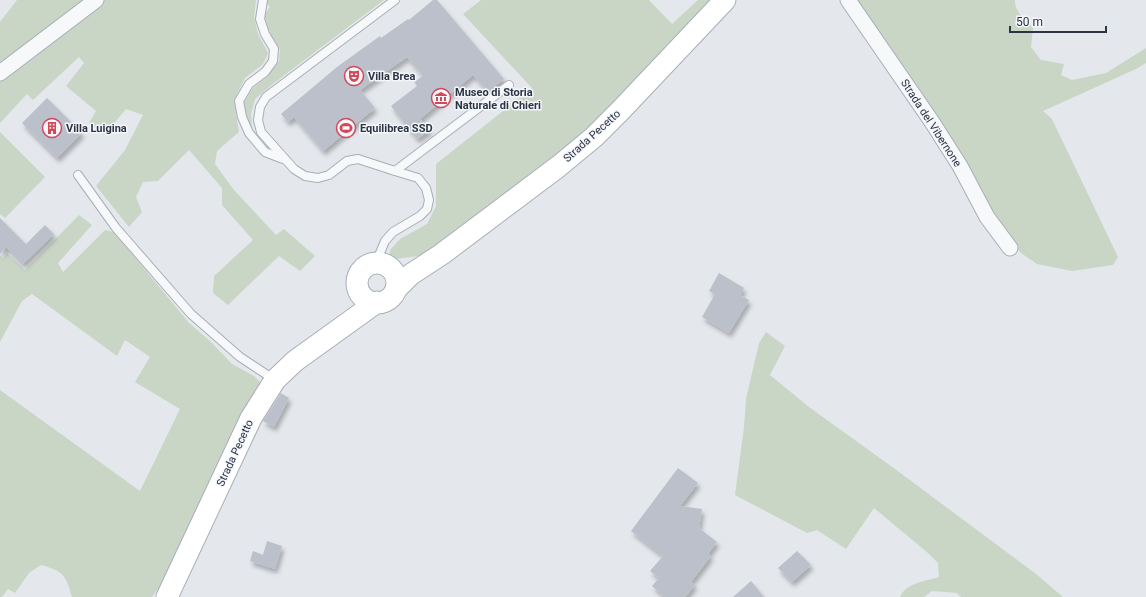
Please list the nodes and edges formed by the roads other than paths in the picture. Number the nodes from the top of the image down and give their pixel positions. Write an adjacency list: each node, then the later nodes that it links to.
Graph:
1 (96, 0): 6 (street)
2 (263, 0): 8 (lane)
3 (395, 0): 8 (lane)
4 (725, 0): 12 (main road, Strada Pecetto)
5 (848, 0): 11 (street, Strada del Vibernone)
6 (0, 73)
7 (509, 85): 9 (lane)
8 (286, 160): 9 (lane)
9 (395, 171): 13 (lane)
10 (78, 175): 18 (lane)
11 (1010, 248)
12 (442, 254): 13 (main road, Strada Pecetto); 15 (main road, Strada Pecetto)
13 (383, 265): 14 (main road, Strada Pecetto); 15 (main road)
14 (358, 288): 16 (main road); 17 (main road, Strada Pecetto)
15 (396, 289): 16 (main road, Strada Pecetto)
16 (377, 302): 17 (main road, Strada Pecetto)
17 (334, 333): 18 (main road, Strada Pecetto)
18 (275, 380): 19 (main road, Strada Pecetto)
19 (167, 597)

